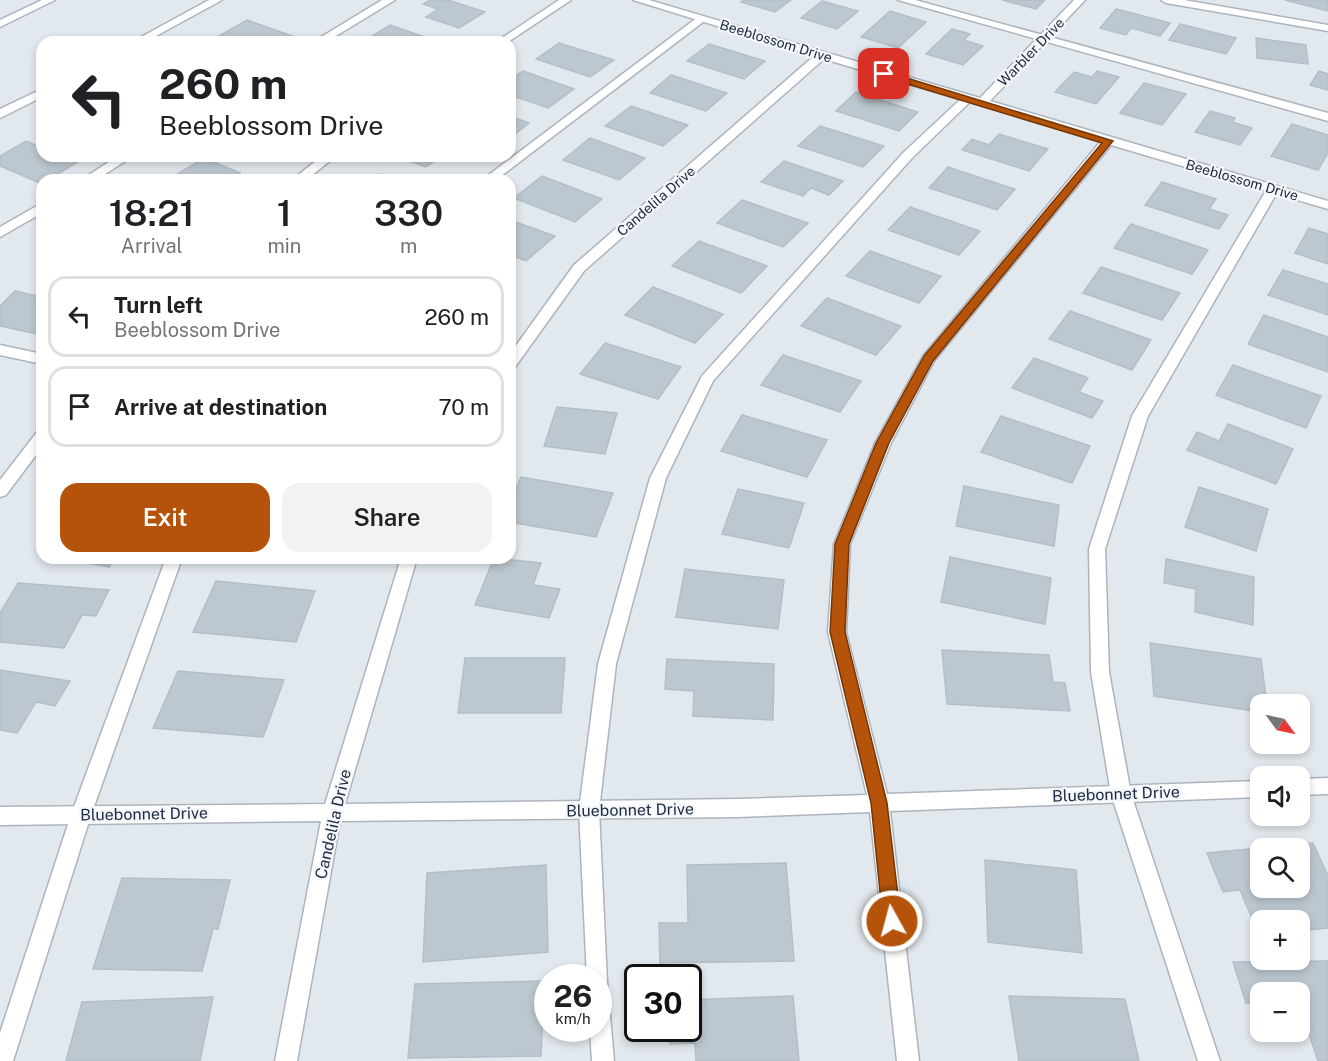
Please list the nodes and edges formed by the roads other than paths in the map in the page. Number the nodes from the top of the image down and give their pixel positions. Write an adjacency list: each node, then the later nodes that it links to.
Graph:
1 (50, 0): 10 (street)
2 (217, 0): 12 (street)
3 (390, 0): 13 (street)
4 (566, 0): 14 (street)
5 (638, 0): 9 (street, Beeblossom Drive)
6 (903, 0): 15 (street)
7 (1080, 0): 15 (street, Warbler Drive)
8 (1166, 0): 11 (street)
9 (702, 19): 16 (street, Beeblossom Drive); 22 (street)
10 (0, 24)
11 (1328, 28)
12 (148, 36)
13 (328, 36)
14 (510, 36)
15 (1044, 38): 18 (street, Warbler Drive); 20 (street)
16 (822, 55): 18 (street, Beeblossom Drive); 34 (street, Candelila Drive)
17 (36, 95): 19 (street)
18 (974, 101): 21 (street, Beeblossom Drive); 45 (street, Warbler Drive)
19 (0, 114)
20 (1328, 117)
21 (1108, 141): 29 (street, Beeblossom Drive); 44 (street)
22 (516, 159)
23 (117, 162): 26 (street)
24 (322, 162): 27 (street)
25 (512, 162): 28 (street)
26 (97, 174)
27 (305, 174)
28 (496, 174)
29 (1274, 189): 30 (street, Beeblossom Drive); 43 (street)
30 (1328, 205)
31 (36, 211): 32 (street)
32 (0, 233)
33 (0, 350): 35 (street)
34 (516, 356)
35 (36, 358)
36 (36, 444): 37 (street)
37 (1, 488)
38 (172, 564): 47 (street)
39 (407, 564): 46 (street, Candelila Drive)
40 (1328, 786): 41 (street)
41 (1310, 787)
42 (1250, 789): 43 (street, Bluebonnet Drive)
43 (1121, 794): 44 (street, Bluebonnet Drive); 55 (street)
44 (879, 803): 45 (street, Bluebonnet Drive); 54 (street)
45 (589, 810): 46 (street, Bluebonnet Drive); 49 (street, Warbler Drive)
46 (332, 813): 47 (street, Bluebonnet Drive); 52 (street, Candelila Drive)
47 (81, 815): 48 (street, Bluebonnet Drive); 51 (street)
48 (0, 816)
49 (597, 964)
50 (602, 1042): 53 (street)
51 (2, 1061)
52 (286, 1061)
53 (603, 1061)
54 (908, 1061)
55 (1209, 1061)

